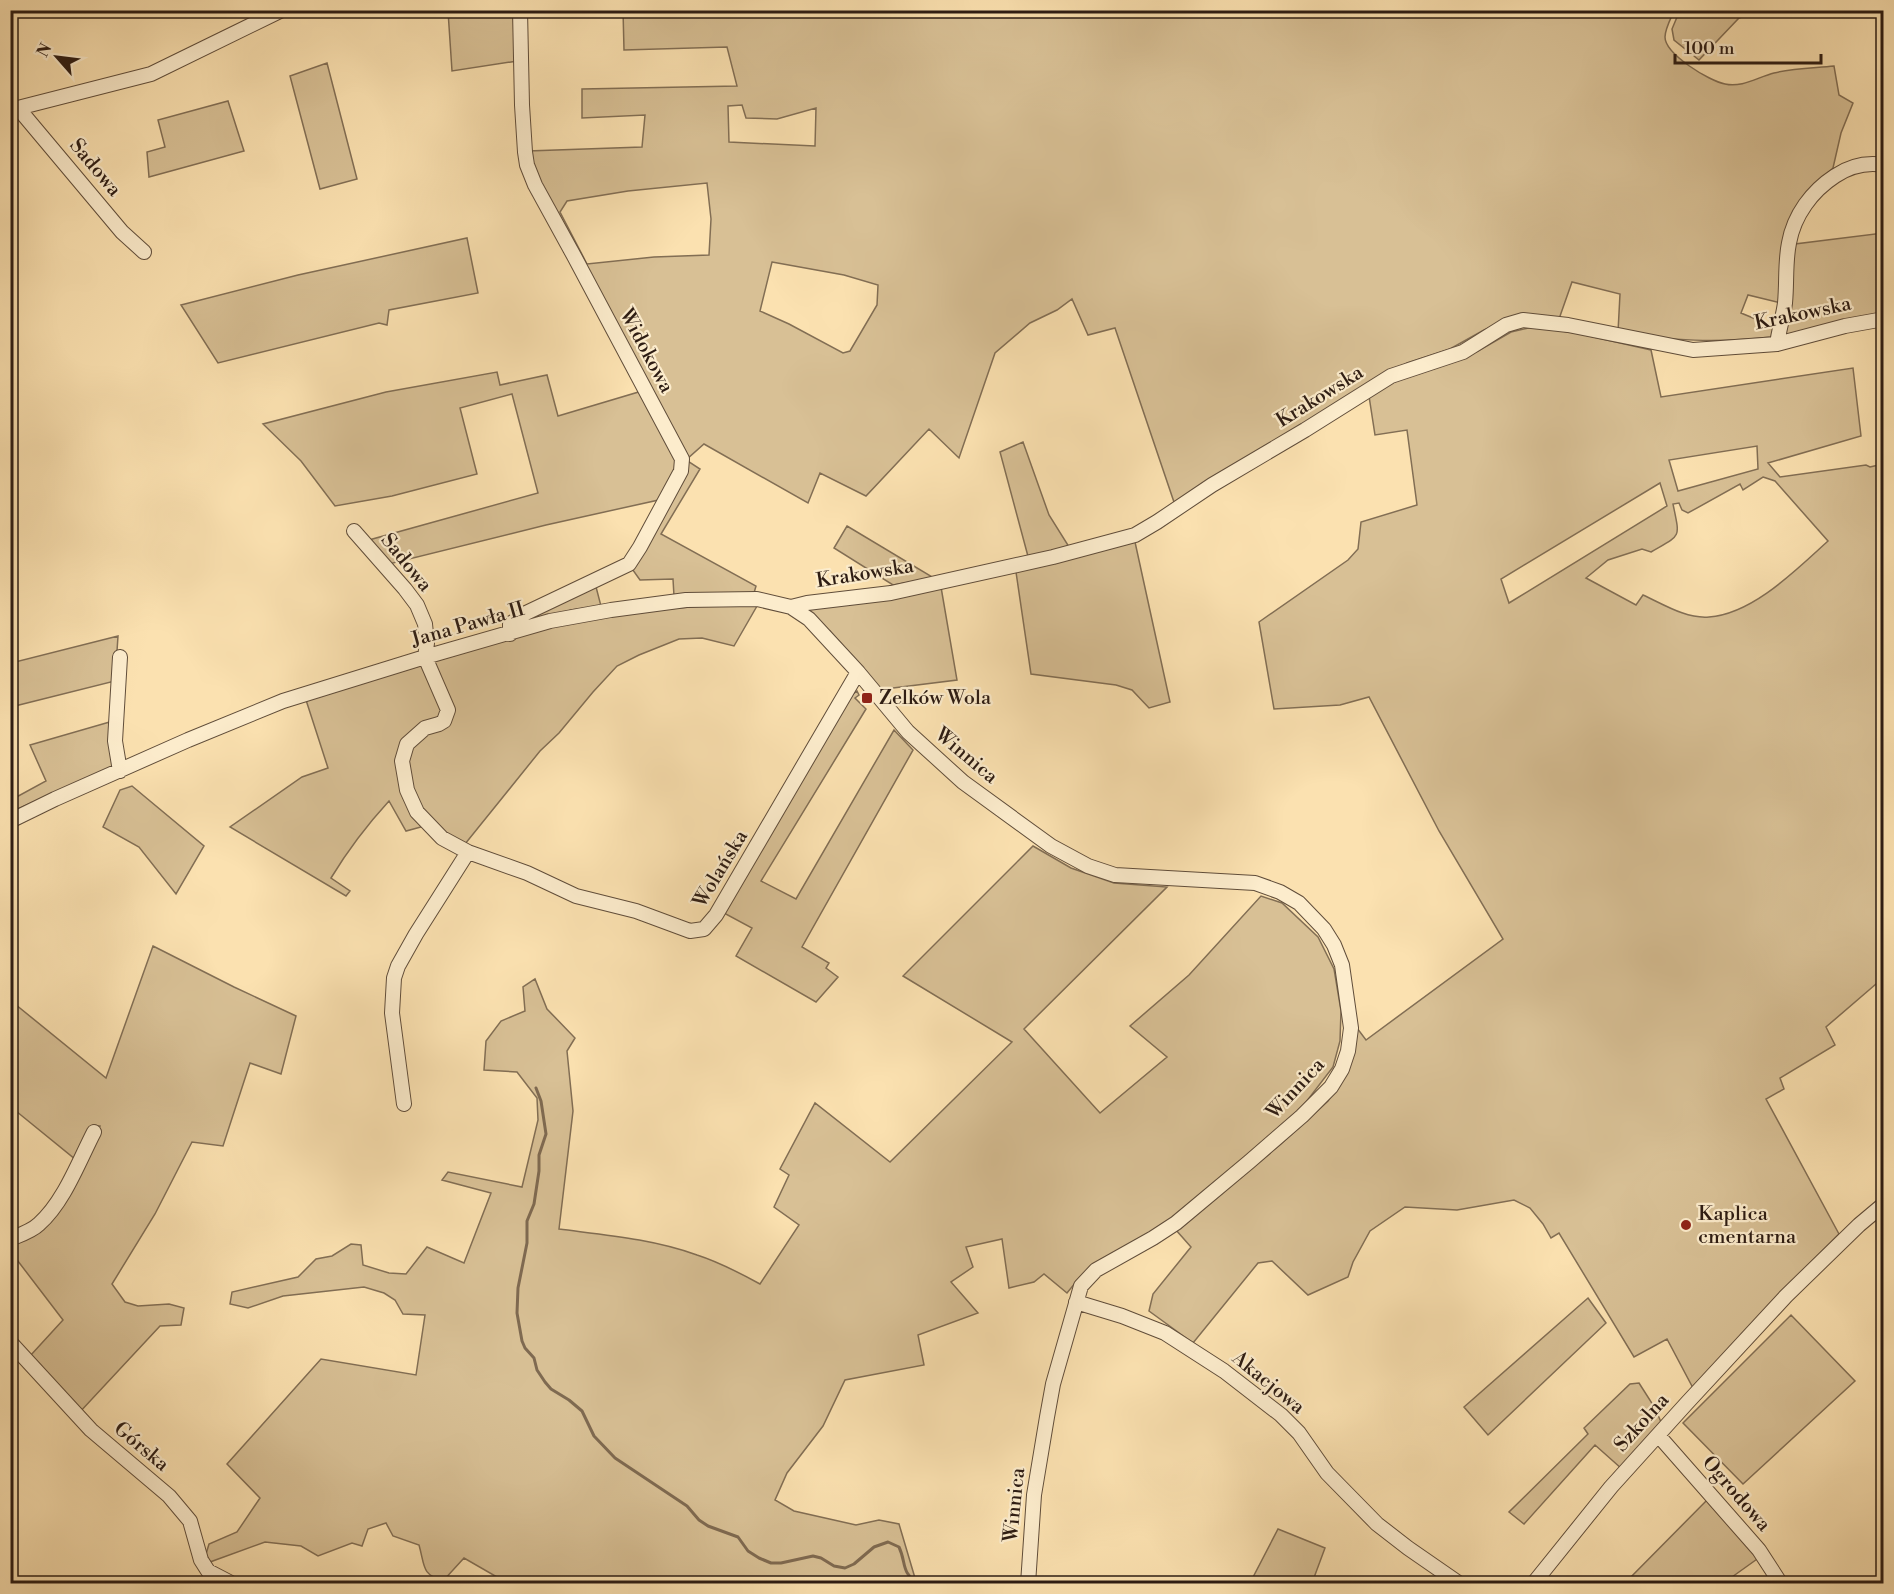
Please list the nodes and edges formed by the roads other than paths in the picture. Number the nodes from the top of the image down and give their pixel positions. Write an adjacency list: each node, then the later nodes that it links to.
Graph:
1 (282, 10): 3 (street)
2 (520, 10): 10 (street, Widokowa)
3 (14, 109): 5 (street, Sadowa)
4 (1884, 165): 7 (street)
5 (144, 252)
6 (1884, 319): 7 (street, Krakowska)
7 (1777, 344): 9 (street, Krakowska)
8 (354, 531): 12 (street, Sadowa)
9 (791, 607): 10 (street, Jana Pawła II); 13 (street, Jana Pawła II)
10 (510, 634): 12 (street, Jana Pawła II)
11 (120, 657): 15 (street)
12 (425, 657): 15 (street, Jana Pawła II); 17 (street, Wolańska)
13 (858, 672): 14 (street, Jana Pawła II); 17 (street, Wolańska)
14 (908, 732): 22 (street, Winnica)
15 (120, 771): 16 (street, Jana Pawła II)
16 (10, 821)
17 (468, 852): 18 (street)
18 (404, 1104)
19 (94, 1132): 21 (street)
20 (1884, 1204): 24 (street, Szkolna)
21 (10, 1239)
22 (1076, 1302): 26 (street, Winnica); 27 (street, Akacjowa)
23 (10, 1342): 25 (street, Górska)
24 (1658, 1435): 28 (street, Szkolna); 29 (street, Ogrodowa)
25 (234, 1584)
26 (1028, 1584)
27 (1460, 1584)
28 (1533, 1584)
29 (1781, 1584)

